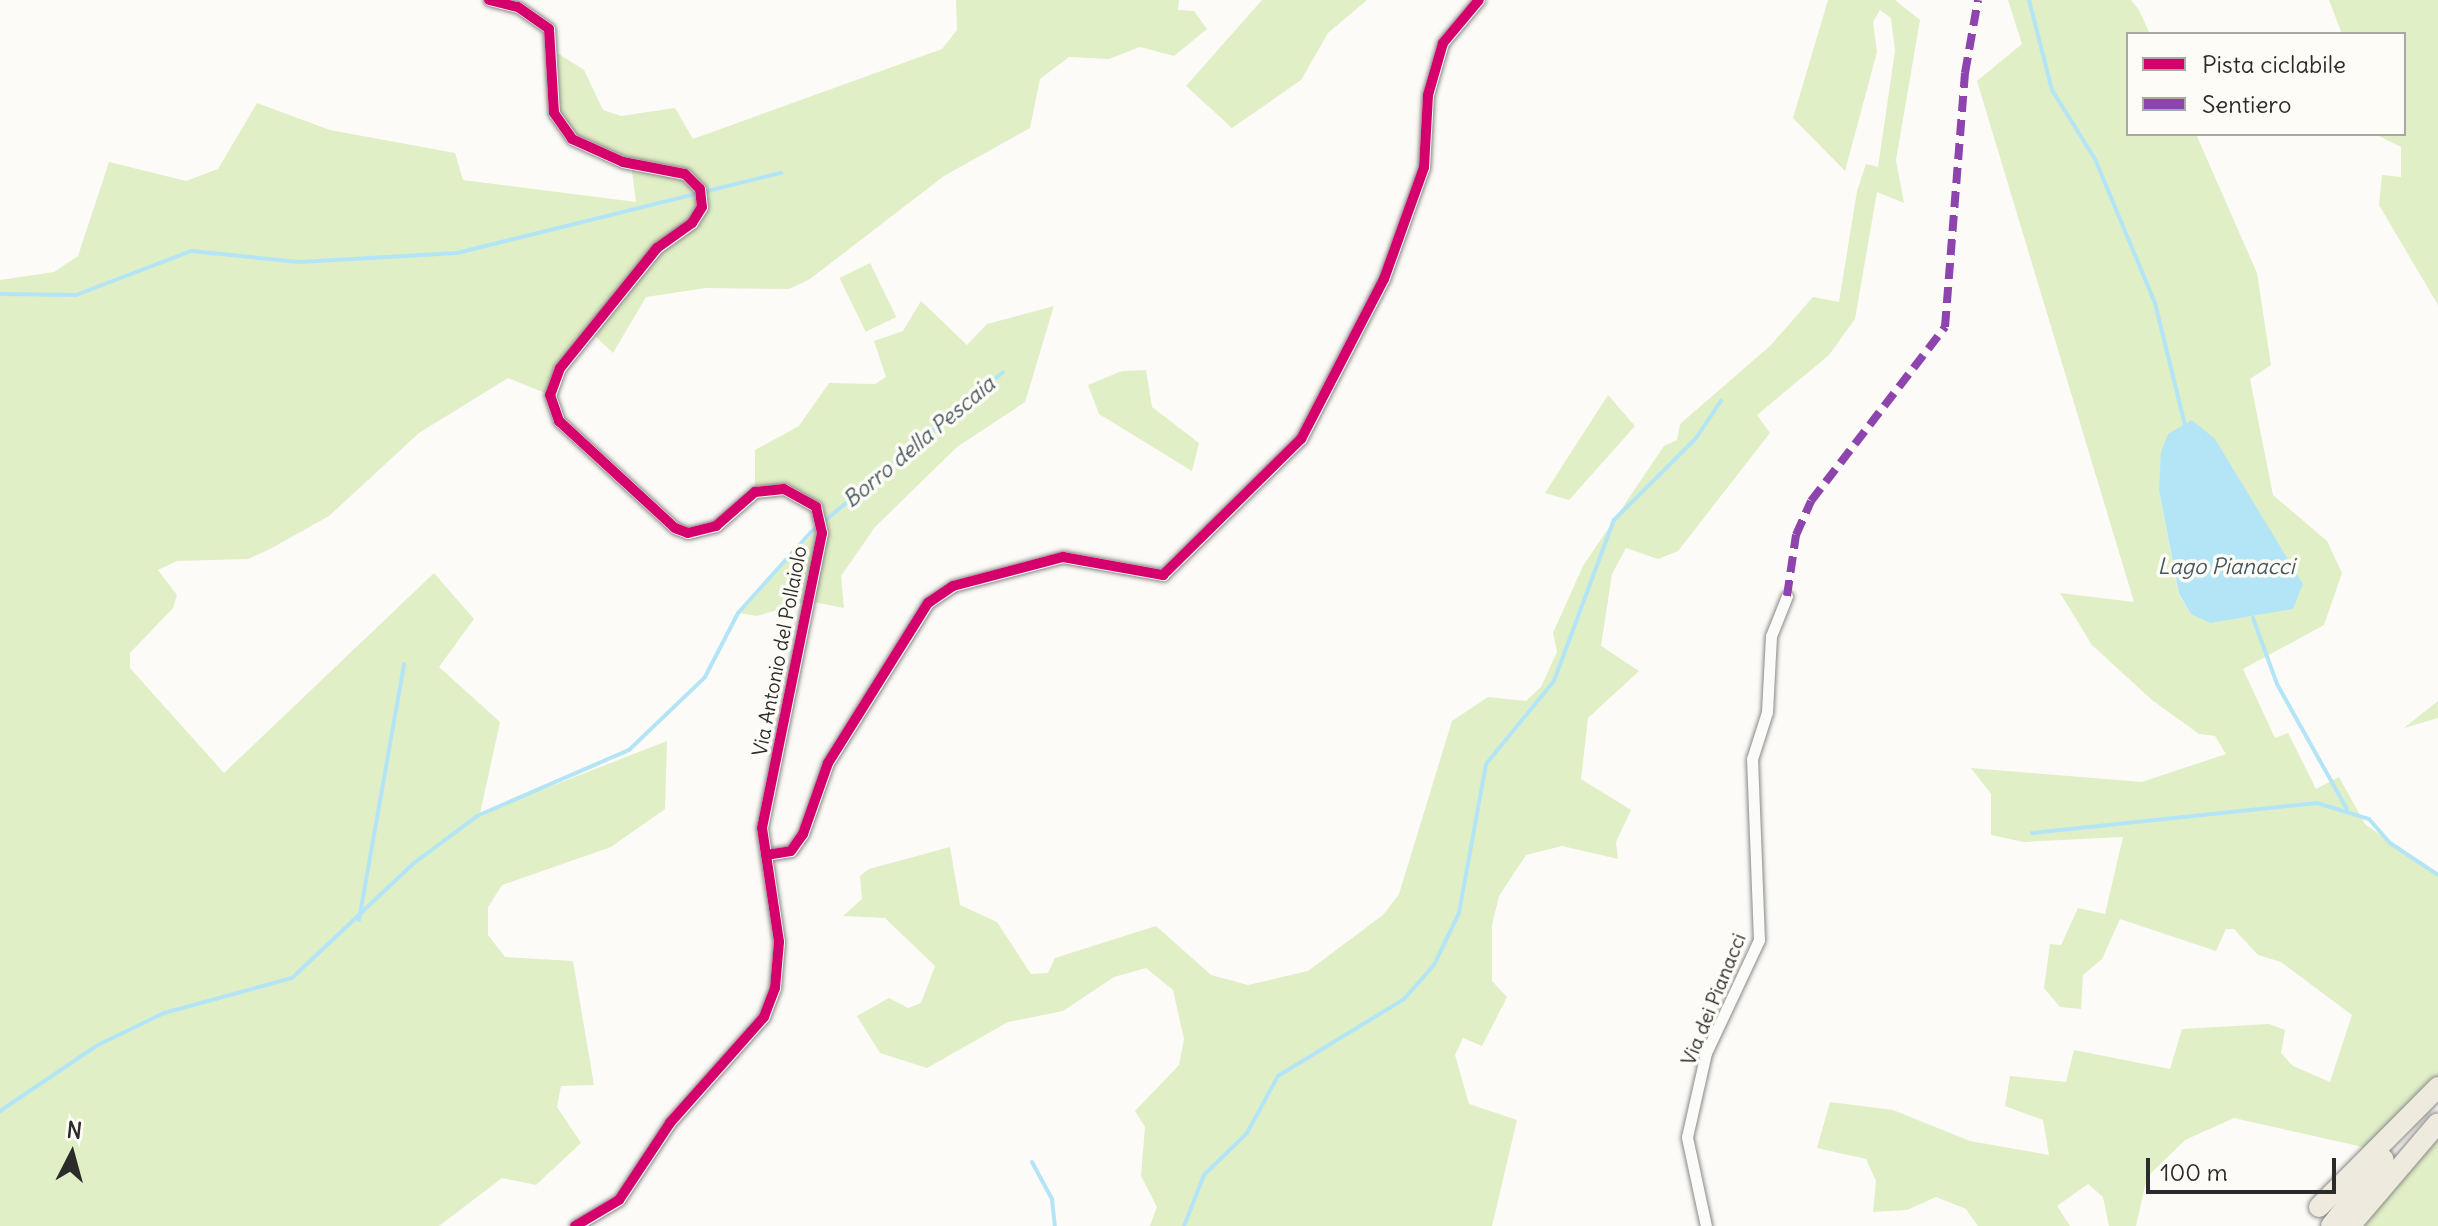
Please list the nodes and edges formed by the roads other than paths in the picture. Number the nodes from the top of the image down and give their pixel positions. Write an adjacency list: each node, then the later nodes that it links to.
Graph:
1 (489, 0): 4 (street, Via Antonio del Pollaiolo)
2 (1479, 0): 4 (street)
3 (1787, 596): 10 (street, Via dei Pianacci)
4 (766, 855): 9 (street, Via Antonio del Pollaiolo)
5 (2438, 1087): 8 (highway)
6 (2438, 1100): 11 (highway)
7 (2438, 1123): 12 (highway)
8 (2319, 1207)
9 (575, 1226)
10 (1706, 1226)
11 (2331, 1226)
12 (2350, 1226)

